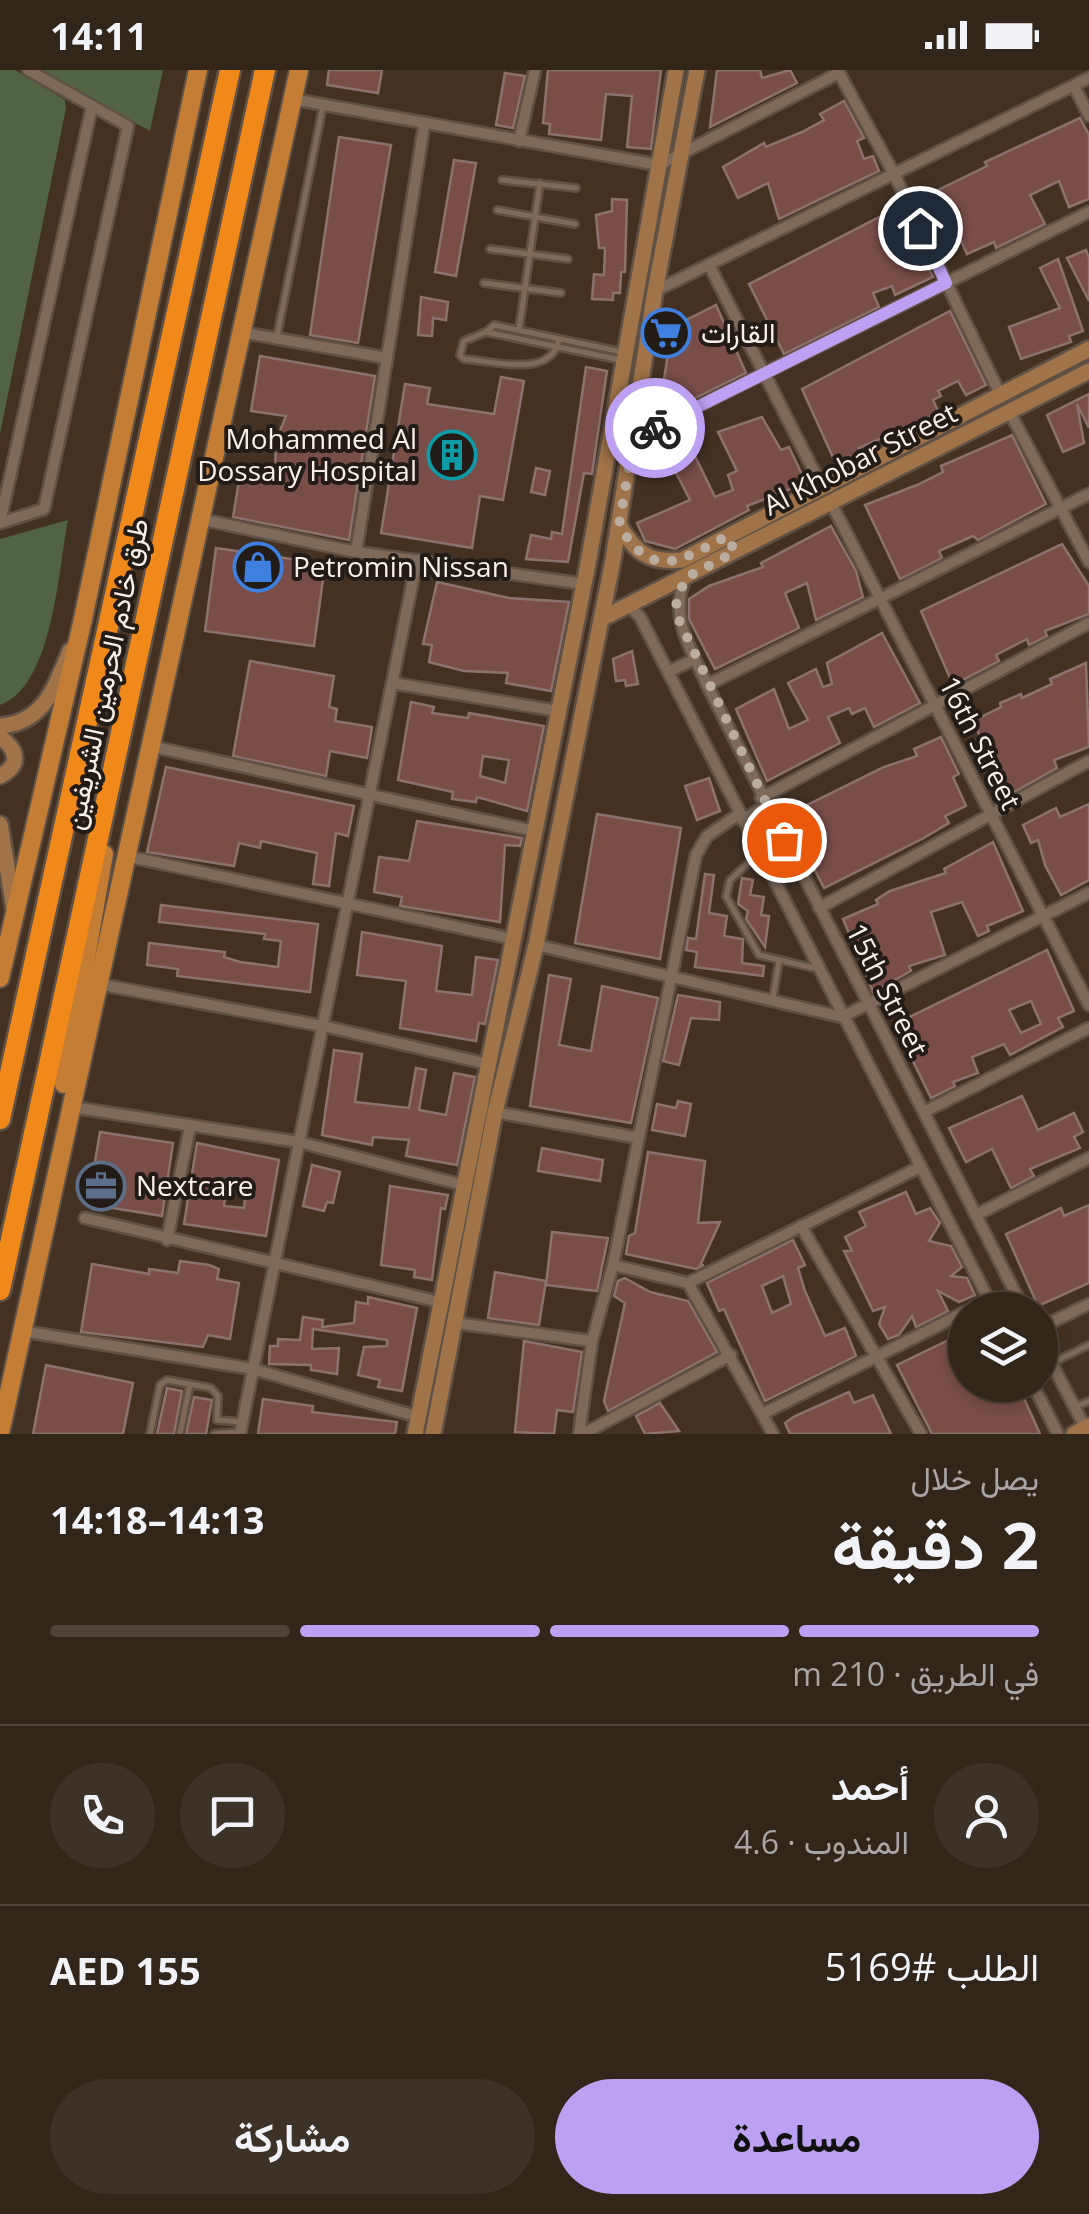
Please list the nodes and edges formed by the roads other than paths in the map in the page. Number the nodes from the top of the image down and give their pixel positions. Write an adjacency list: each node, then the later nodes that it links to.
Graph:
1 (28, 70): 13 (street)
2 (198, 70): 68 (main road)
3 (230, 70): 102 (highway, طرق خادم الحرمين الشريفين)
4 (265, 70): 71 (highway, طرق خادم الحرمين الشريفين)
5 (296, 70): 12 (main road)
6 (535, 70): 17 (street)
7 (676, 70): 19 (street)
8 (697, 70): 18 (street)
9 (838, 72): 18 (street); 20 (street)
10 (1089, 78): 11 (street)
11 (1074, 86): 15 (street); 20 (street)
12 (292, 100): 14 (street); 38 (main road)
13 (92, 106): 56 (street); 56 (street)
14 (324, 106): 16 (street); 40 (lane)
15 (1089, 116)
16 (424, 126): 17 (street); 45 (street)
17 (519, 142): 19 (street)
18 (680, 151): 19 (street); 35 (street)
19 (659, 165): 44 (street)
20 (894, 174): 31 (street); 33 (street)
21 (502, 180): 22 (lane)
22 (540, 183): 23 (lane); 26 (lane)
23 (576, 188)
24 (497, 210): 26 (lane)
25 (1089, 212): 33 (street)
26 (534, 217): 27 (lane); 29 (lane)
27 (574, 224)
28 (490, 249): 29 (lane)
29 (528, 253): 30 (lane); 34 (lane)
30 (568, 258)
31 (709, 265): 35 (street); 47 (street)
32 (484, 283): 34 (lane)
33 (946, 283): 47 (street); 48 (street)
34 (524, 288): 36 (lane); 37 (lane)
35 (654, 291): 50 (street)
36 (561, 293)
37 (519, 330): 39 (lane); 41 (lane)
38 (239, 332): 40 (street); 55 (main road)
39 (486, 332): 42 (lane); 42 (lane)
40 (276, 339): 45 (street)
41 (559, 339): 42 (lane); 44 (lane)
42 (557, 348): 44 (lane)
43 (1089, 348): 48 (street, Al Khobar Street)
44 (624, 356): 64 (street)
45 (387, 358): 59 (street)
46 (1089, 370): 49 (street, Al Khobar Street)
47 (764, 373): 50 (street); 51 (street)
48 (1000, 394): 51 (street, Al Khobar Street)
49 (1008, 410): 53 (street, Al Khobar Street); 54 (street)
50 (634, 438): 57 (street)
51 (822, 485): 58 (street, Al Khobar Street)
52 (1089, 494): 54 (street)
53 (831, 503): 60 (street, Al Khobar Street); 65 (street, 16th Street)
54 (1060, 509): 62 (street); 65 (street)
55 (198, 519): 59 (street); 79 (main road)
56 (0, 522)
57 (619, 525): 58 (street, Al Khobar Street); 67 (street)
58 (727, 536): 60 (street)
59 (356, 552): 61 (street)
60 (735, 552): 63 (street, Al Khobar Street)
61 (417, 560): 64 (street); 73 (street)
62 (1089, 562)
63 (685, 578): 66 (street, Al Khobar Street); 70 (street, 15th Street)
64 (584, 584): 76 (street)
65 (880, 598): 74 (street); 75 (street, 16th Street)
66 (628, 606): 67 (street, Al Khobar Street); 72 (street, 15th Street)
67 (601, 619): 96 (street)
68 (83, 620): 77 (street); 93 (main road)
69 (1089, 623): 75 (street)
70 (695, 658): 72 (street); 74 (street, 15th Street)
71 (137, 662): 128 (highway, طرق خادم الحرمين الشريفين); 136 (main road)
72 (668, 672): 85 (street, 15th Street)
73 (392, 683): 76 (street); 82 (street)
74 (707, 685): 83 (street, 15th Street)
75 (935, 705): 83 (street); 84 (street, 16th Street)
76 (558, 711): 86 (street)
77 (0, 726)
78 (0, 737): 81 (street)
79 (150, 746): 82 (street); 89 (main road)
80 (1089, 760): 84 (street)
81 (0, 776)
82 (369, 796): 86 (street); 91 (street)
83 (764, 802): 85 (street); 92 (street, 15th Street)
84 (991, 814): 92 (street); 94 (street, 16th Street)
85 (740, 817): 88 (street, 15th Street); 99 (street)
86 (534, 831): 95 (street)
87 (2, 834): 93 (street)
88 (759, 853): 97 (lane); 98 (street, 15th Street)
89 (126, 856): 91 (street); 101 (main road)
90 (1089, 894): 94 (street)
91 (348, 904): 95 (street); 107 (street)
92 (819, 908): 104 (street, 15th Street)
93 (14, 912): 100 (main road)
94 (1044, 916): 104 (street); 105 (street, 16th Street)
95 (512, 939): 109 (street)
96 (536, 945): 99 (street); 112 (street)
97 (780, 961): 98 (lane); 103 (lane)
98 (818, 970): 106 (street, 15th Street)
99 (671, 977): 103 (street); 116 (street)
100 (0, 978)
101 (98, 984): 107 (street); 111 (main road)
102 (28, 985): 110 (main road); 114 (highway, طرق خادم الحرمين الشريفين)
103 (772, 1001): 106 (street)
104 (869, 1004): 106 (street); 113 (street, 15th Street)
105 (1089, 1004)
106 (842, 1017): 119 (street, 15th Street)
107 (323, 1026): 109 (street); 117 (street)
108 (1089, 1028): 113 (street)
109 (488, 1064): 120 (street)
110 (0, 1095)
111 (71, 1107): 115 (street); 136 (main road)
112 (495, 1112): 116 (street); 135 (street)
113 (924, 1112): 121 (street, 15th Street)
114 (0, 1120)
115 (190, 1127): 117 (street); 124 (street)
116 (639, 1138): 126 (street)
117 (299, 1142): 120 (street); 125 (street)
118 (1089, 1158): 121 (street)
119 (920, 1167): 123 (street); 129 (street, 15th Street)
120 (464, 1184): 131 (street)
121 (976, 1215): 130 (street, 15th Street)
122 (86, 1218): 124 (street)
123 (801, 1226): 127 (street); 139 (street)
124 (167, 1240): 125 (street)
125 (274, 1264): 131 (street); 142 (street)
126 (613, 1265): 127 (street); 137 (street)
127 (688, 1283): 140 (street)
128 (0, 1290)
129 (985, 1292)
130 (1015, 1292)
131 (440, 1302): 149 (street)
132 (1089, 1304): 133 (street)
133 (1058, 1319)
134 (948, 1320): 139 (street)
135 (455, 1323): 137 (street); 156 (street)
136 (22, 1331): 142 (street); 152 (main road)
137 (592, 1341): 157 (street)
138 (1089, 1345): 141 (lane)
139 (879, 1354): 148 (street); 159 (street)
140 (730, 1355): 148 (street); 157 (street)
141 (1058, 1360)
142 (253, 1368): 149 (street); 150 (street)
143 (1058, 1375): 147 (street)
144 (190, 1384): 150 (lane); 153 (lane); 154 (lane)
145 (1089, 1401): 147 (lane)
146 (1042, 1402): 160 (street)
147 (1074, 1407): 151 (street)
148 (762, 1414): 158 (street)
149 (417, 1426)
150 (241, 1429): 155 (lane)
151 (1084, 1431)
152 (0, 1434)
153 (150, 1434)
154 (180, 1434)
155 (214, 1434)
156 (433, 1434)
157 (581, 1434)
158 (773, 1434)
159 (921, 1434)
160 (1058, 1434)

